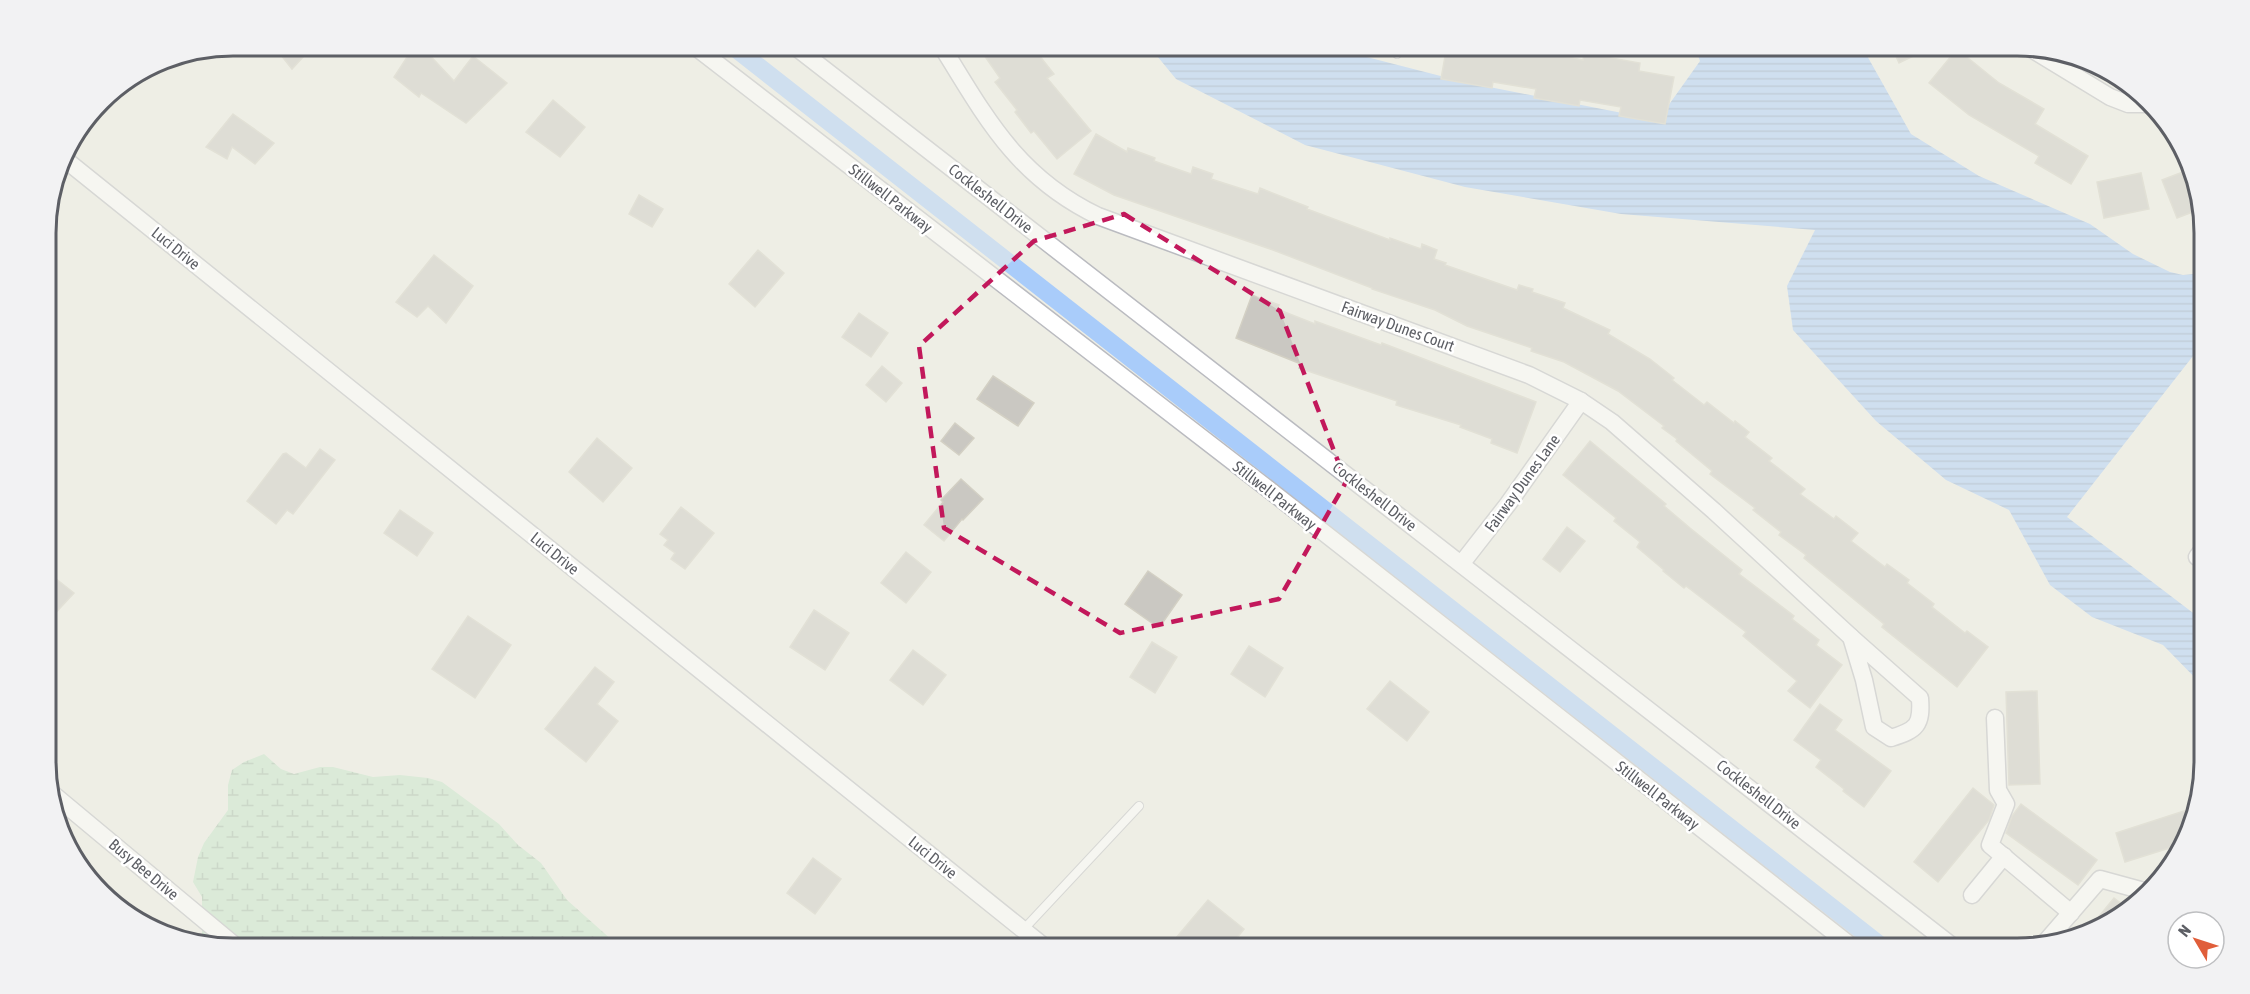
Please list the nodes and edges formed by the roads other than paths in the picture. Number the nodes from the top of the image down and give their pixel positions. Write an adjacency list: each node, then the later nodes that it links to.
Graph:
1 (707, 56): 21 (street, Stillwell Parkway)
2 (808, 56): 8 (street, Cockleshell Drive)
3 (948, 56): 7 (street, Fairway Dunes Court)
4 (2047, 58): 5 (street)
5 (2139, 104)
6 (70, 163): 17 (street, Luci Drive)
7 (1581, 401): 8 (street, Fairway Dunes Lane); 9 (street, Fairway Dunes Court)
8 (1462, 563): 22 (street, Cockleshell Drive)
9 (1851, 637): 9 (street, Fairway Dunes Court)
10 (1995, 718): 13 (street)
11 (60, 800): 19 (street, Busy Bee Drive)
12 (1139, 806): 17 (lane)
13 (2004, 856): 15 (street); 16 (street)
14 (2140, 890): 16 (street)
15 (1972, 895)
16 (2071, 913): 18 (street)
17 (1023, 930): 20 (street, Luci Drive)
18 (2052, 935)
19 (226, 938)
20 (1033, 938)
21 (1841, 938)
22 (1942, 938)

